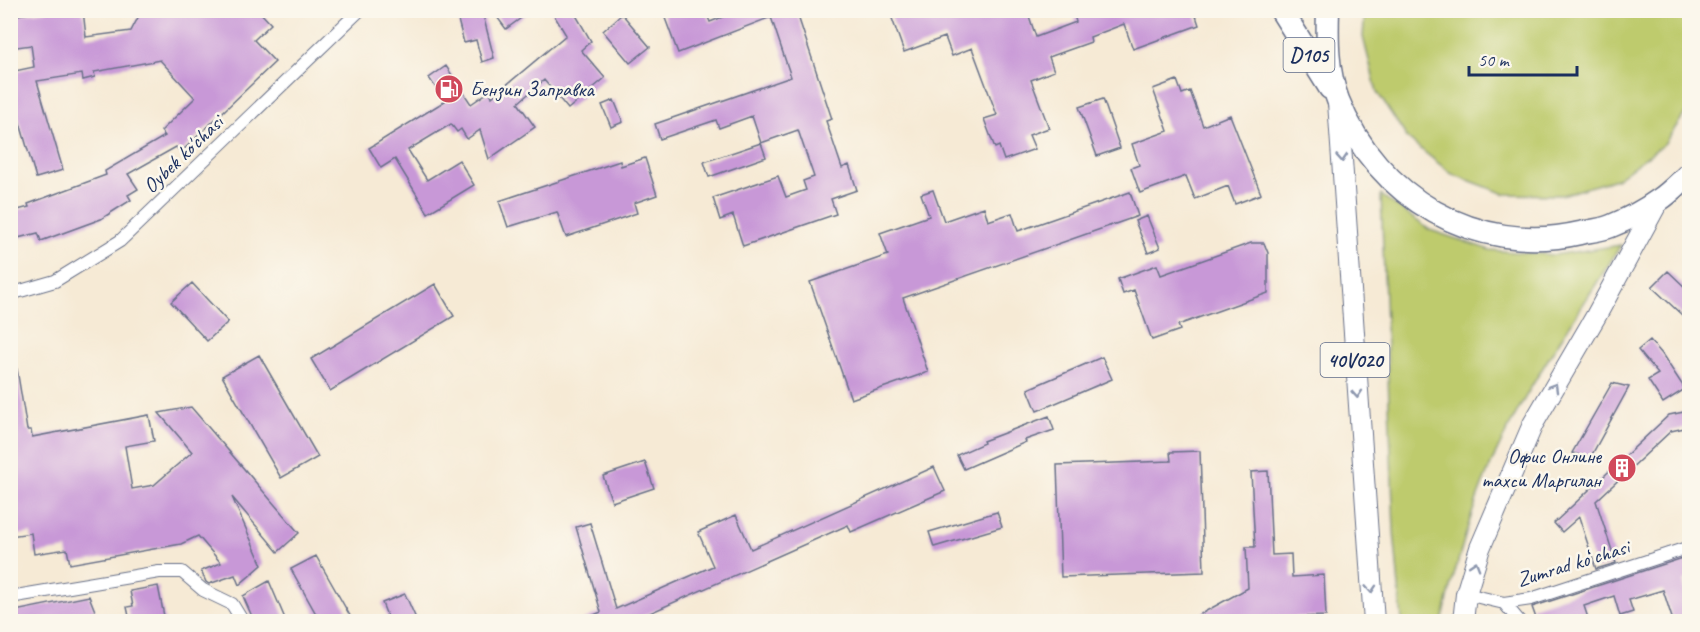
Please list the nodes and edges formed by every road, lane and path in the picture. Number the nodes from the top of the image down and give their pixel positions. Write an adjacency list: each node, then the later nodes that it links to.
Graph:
1 (360, 10): 7 (street, Oybek ko'chasi)
2 (1281, 10): 4 (highway, D105)
3 (1328, 10): 4 (highway)
4 (1338, 99): 6 (highway); 13 (main road, 40V020, one-way to 13)
5 (1689, 173): 6 (highway)
6 (1659, 200): 9 (main road, one-way to 6)
7 (10, 294)
8 (1689, 548): 11 (street, Zumrad koʻchasi)
9 (1466, 594): 11 (street, Zumrad koʻchasi); 14 (main road)
10 (10, 597): 12 (street)
11 (1504, 603): 15 (street)
12 (243, 621)
13 (1374, 621)
14 (1463, 621)
15 (1520, 621)

